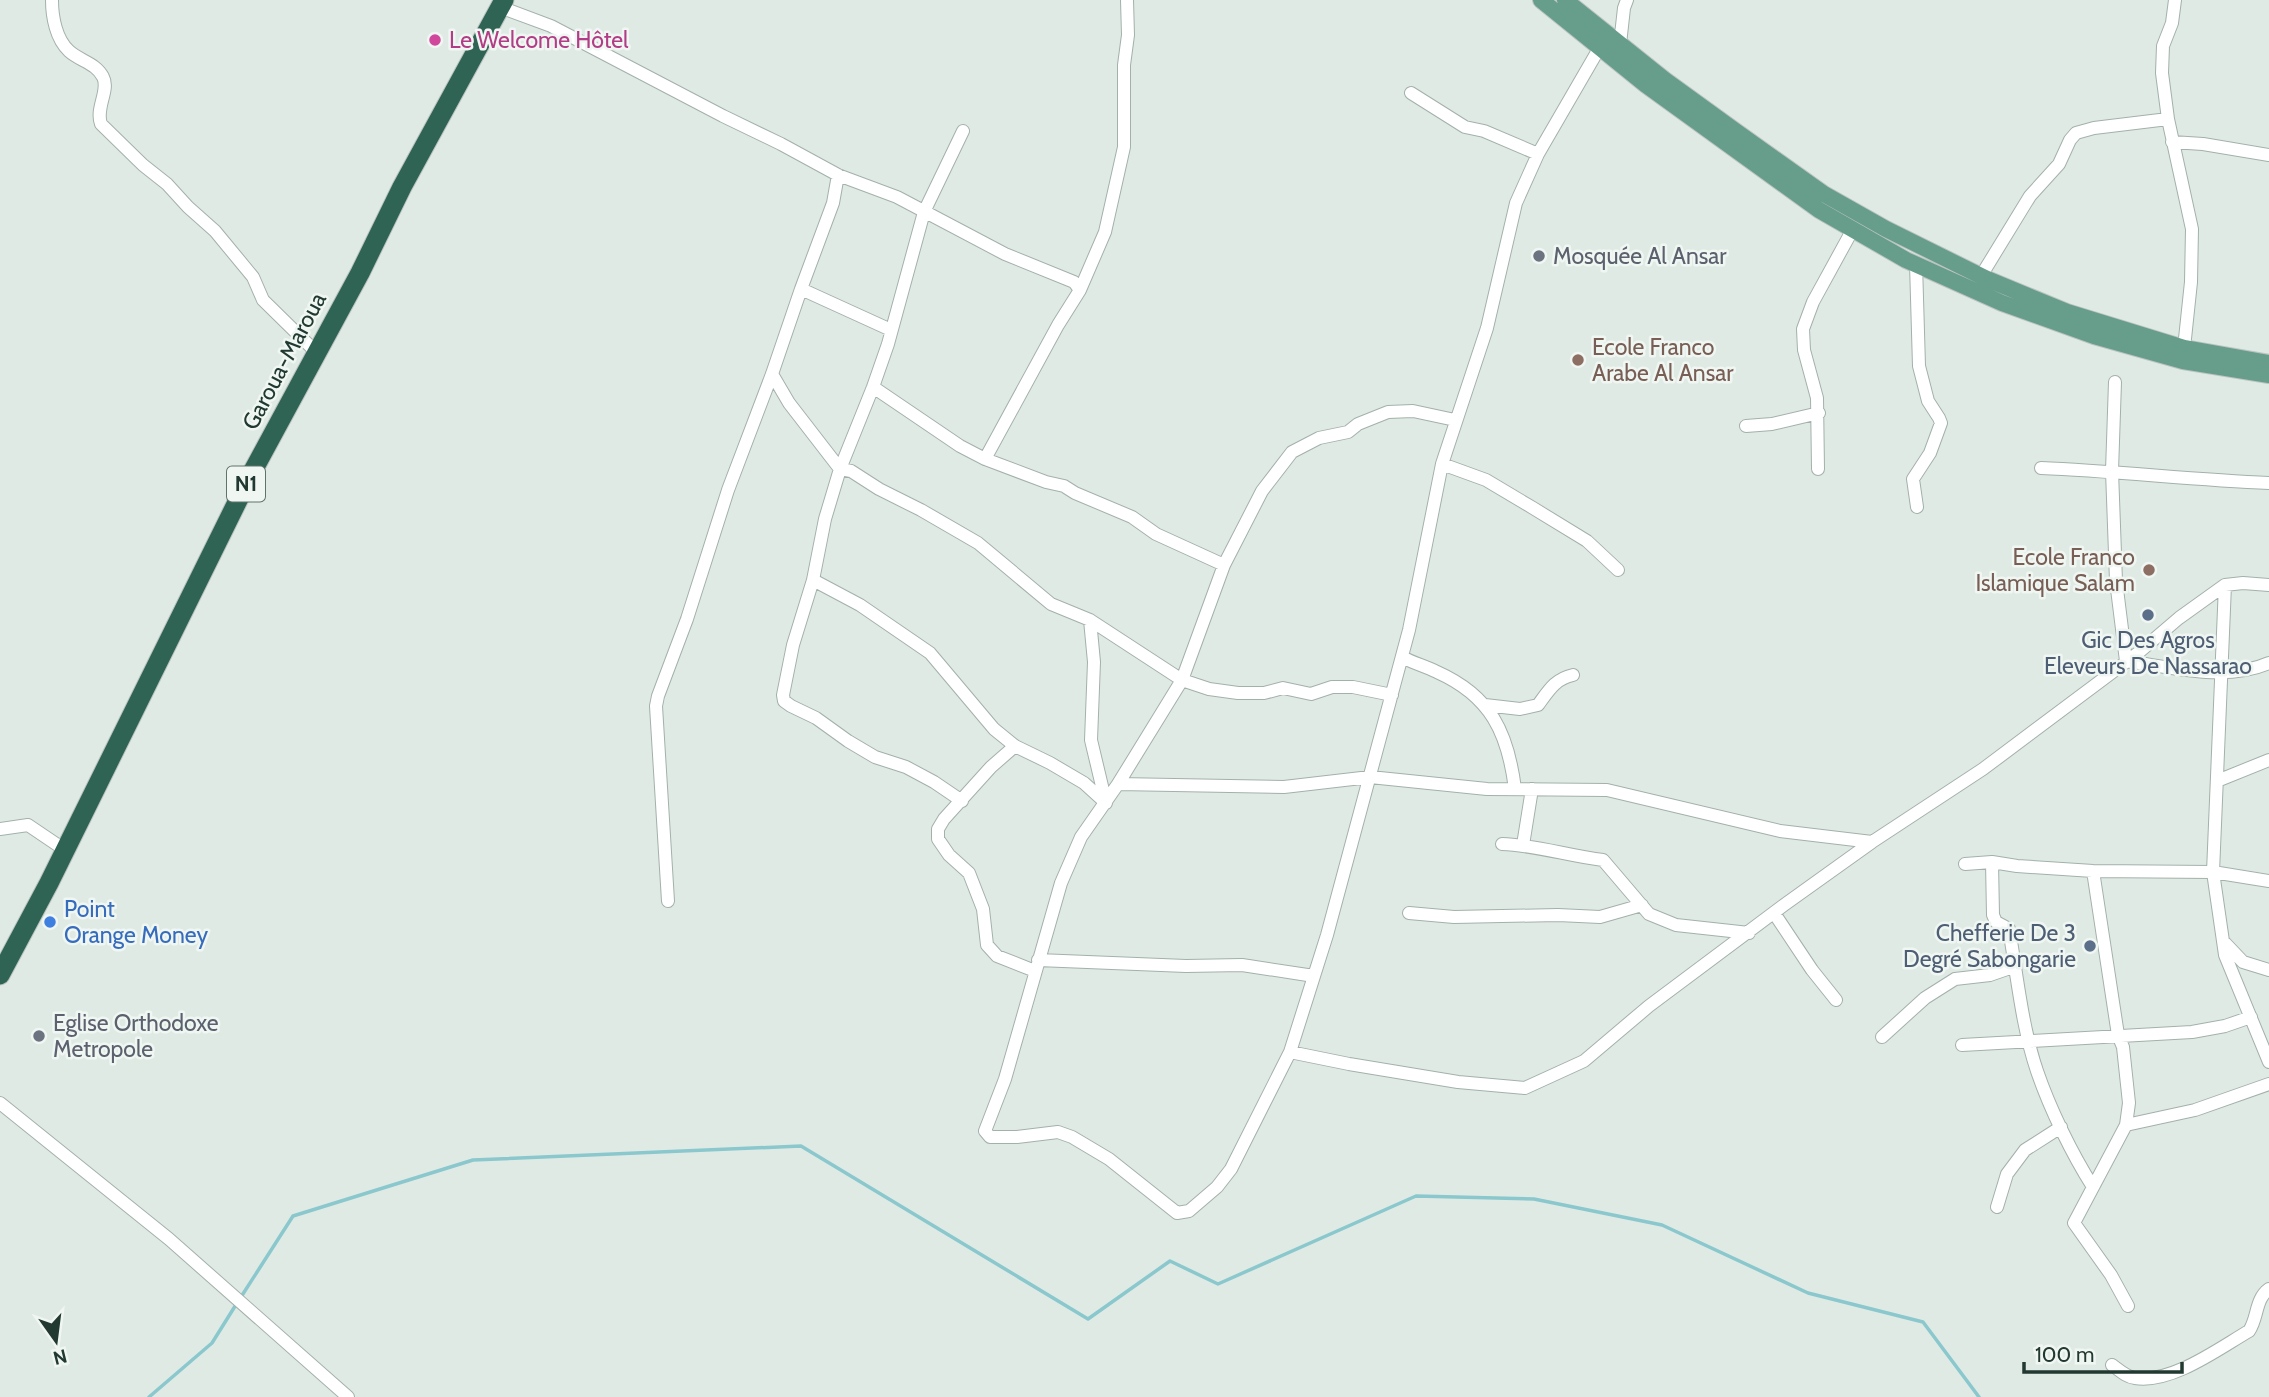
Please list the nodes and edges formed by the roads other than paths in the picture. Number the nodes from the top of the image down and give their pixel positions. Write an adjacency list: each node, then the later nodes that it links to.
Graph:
1 (52, 0): 26 (street)
2 (1127, 0): 23 (street)
3 (1541, 0): 8 (main road)
4 (1565, 0): 8 (main road)
5 (1627, 0): 9 (street)
6 (2175, 0): 12 (street)
7 (502, 3): 17 (street); 26 (highway, Garoua-Maroua / N1)
8 (1580, 13): 9 (main road); 10 (main road)
9 (1620, 44): 21 (main road)
10 (1600, 47): 15 (street); 19 (main road)
11 (1411, 93): 15 (street)
12 (2168, 119): 14 (street); 21 (street)
13 (963, 131): 18 (street)
14 (2172, 142): 16 (street); 25 (street)
15 (1538, 155): 33 (street)
16 (2269, 155)
17 (838, 175): 18 (street); 22 (street)
18 (924, 212): 23 (street); 24 (street)
19 (1853, 229): 20 (main road); 32 (street)
20 (1916, 264): 29 (main road); 42 (street)
21 (1981, 276): 25 (main road)
22 (801, 289): 24 (street); 28 (street)
23 (1080, 290): 35 (street)
24 (891, 330): 31 (street)
25 (2184, 348): 27 (main road)
26 (316, 352): 70 (highway, Garoua-Maroua / N1)
27 (2269, 363)
28 (772, 374): 37 (street); 76 (street)
29 (2269, 376)
30 (2115, 382): 40 (street)
31 (873, 387): 35 (street); 37 (street)
32 (1819, 413): 34 (street); 39 (street)
33 (1455, 420): 36 (street); 43 (street)
34 (1746, 426)
35 (985, 459): 43 (street)
36 (1442, 464): 44 (street); 49 (street)
37 (840, 468): 45 (street); 48 (street)
38 (2041, 468): 40 (street)
39 (1818, 469)
40 (2112, 471): 41 (street); 50 (street)
41 (2269, 483)
42 (1917, 507)
43 (1224, 565): 54 (street)
44 (1618, 570)
45 (813, 580): 57 (street); 64 (street)
46 (2225, 585): 47 (street); 50 (street); 52 (street)
47 (2269, 585)
48 (1090, 620): 54 (street); 65 (street)
49 (1402, 657): 55 (street); 56 (street)
50 (2126, 661): 52 (street); 67 (street)
51 (2269, 663): 52 (street)
52 (2221, 673): 60 (street)
53 (1573, 675): 56 (street)
54 (1182, 680): 55 (street); 61 (street)
55 (1392, 695): 59 (street)
56 (1485, 705): 62 (street)
57 (1015, 747): 64 (street); 65 (street)
58 (2269, 760): 60 (street)
59 (1370, 777): 61 (street); 62 (street); 88 (street)
60 (2217, 781): 74 (street)
61 (1118, 784): 65 (street)
62 (1515, 789): 63 (street)
63 (1532, 789): 67 (street); 69 (street)
64 (962, 801): 83 (street)
65 (1106, 803): 83 (street)
66 (0, 829): 70 (street)
67 (1872, 842): 78 (street)
68 (1502, 844): 69 (street)
69 (1524, 845): 77 (street)
70 (65, 850): 87 (highway, Garoua-Maroua / N1)
71 (1992, 862): 72 (street); 73 (street); 84 (street)
72 (1965, 864)
73 (2093, 870): 74 (street); 91 (street)
74 (2213, 872): 75 (street); 81 (street)
75 (2269, 881)
76 (668, 901)
77 (1642, 905): 79 (street); 80 (street)
78 (1774, 913): 80 (street); 89 (street)
79 (1409, 914)
80 (1749, 933): 95 (street)
81 (2223, 942): 82 (street); 86 (street)
82 (2243, 962): 85 (street); 86 (street)
83 (1037, 966): 88 (street); 95 (street)
84 (2016, 966): 92 (street); 93 (street)
85 (2269, 970)
86 (2232, 974): 90 (street)
87 (0, 975)
88 (1314, 976): 95 (street)
89 (1836, 1000)
90 (2251, 1017): 91 (street); 96 (street)
91 (2118, 1035): 93 (street); 99 (street)
92 (1882, 1037)
93 (2029, 1041): 94 (street); 100 (street)
94 (1962, 1045)
95 (1290, 1052)
96 (2269, 1062)
97 (2269, 1084): 99 (street)
98 (0, 1103): 106 (street)
99 (2126, 1125): 101 (street)
100 (2061, 1127): 101 (street); 102 (street)
101 (2093, 1187): 104 (street)
102 (1997, 1207)
103 (2269, 1289): 105 (street)
104 (2128, 1306)
105 (2112, 1365)
106 (348, 1397)

